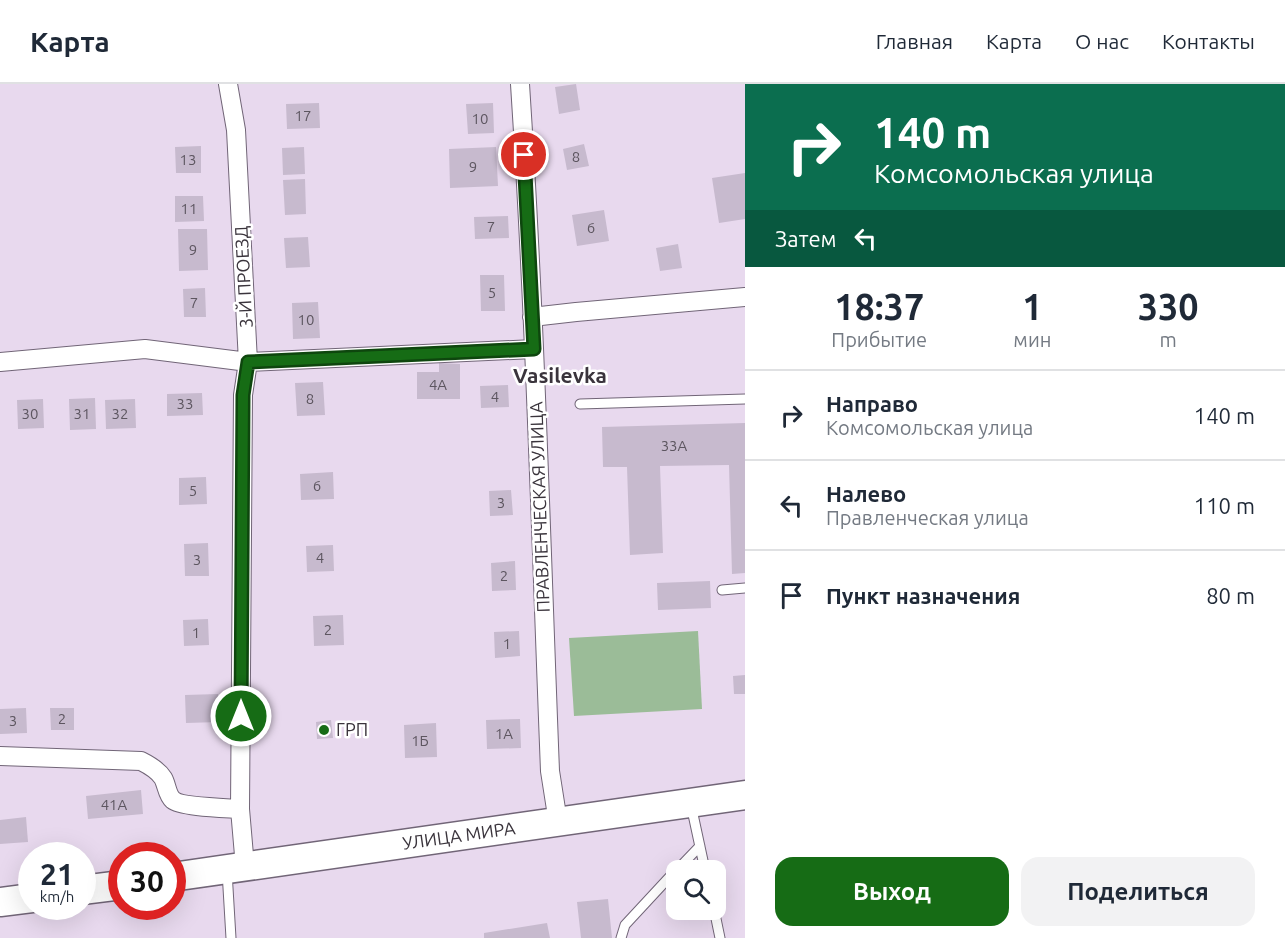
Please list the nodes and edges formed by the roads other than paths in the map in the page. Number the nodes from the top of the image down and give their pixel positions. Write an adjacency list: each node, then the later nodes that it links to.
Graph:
1 (228, 84): 7 (street, 3-Й ПРОЕЗД)
2 (520, 84): 4 (street, ПРАВЛЕНЧЕСКАЯ УЛИЦА)
3 (745, 297): 4 (street)
4 (532, 317): 5 (street, ПРАВЛЕНЧЕСКАЯ УЛИЦА)
5 (534, 349): 7 (street); 16 (street, ПРАВЛЕНЧЕСКАЯ УЛИЦА)
6 (0, 362): 7 (street)
7 (248, 362): 15 (street, 3-Й ПРОЕЗД)
8 (745, 399): 9 (lane)
9 (580, 404)
10 (745, 588): 11 (lane)
11 (722, 590)
12 (0, 756): 15 (street)
13 (745, 795): 14 (main road, УЛИЦА МИРА)
14 (690, 803): 16 (main road, УЛИЦА МИРА); 17 (lane)
15 (240, 809): 20 (street, 3-Й ПРОЕЗД)
16 (558, 822): 20 (main road, УЛИЦА МИРА)
17 (700, 846): 18 (lane); 19 (lane)
18 (687, 860)
19 (703, 860)
20 (236, 868): 21 (main road, УЛИЦА МИРА); 26 (lane)
21 (186, 875)
22 (666, 882): 27 (lane)
23 (18, 900): 24 (main road)
24 (0, 902)
25 (716, 920): 28 (lane)
26 (231, 938)
27 (621, 938)
28 (720, 938)

